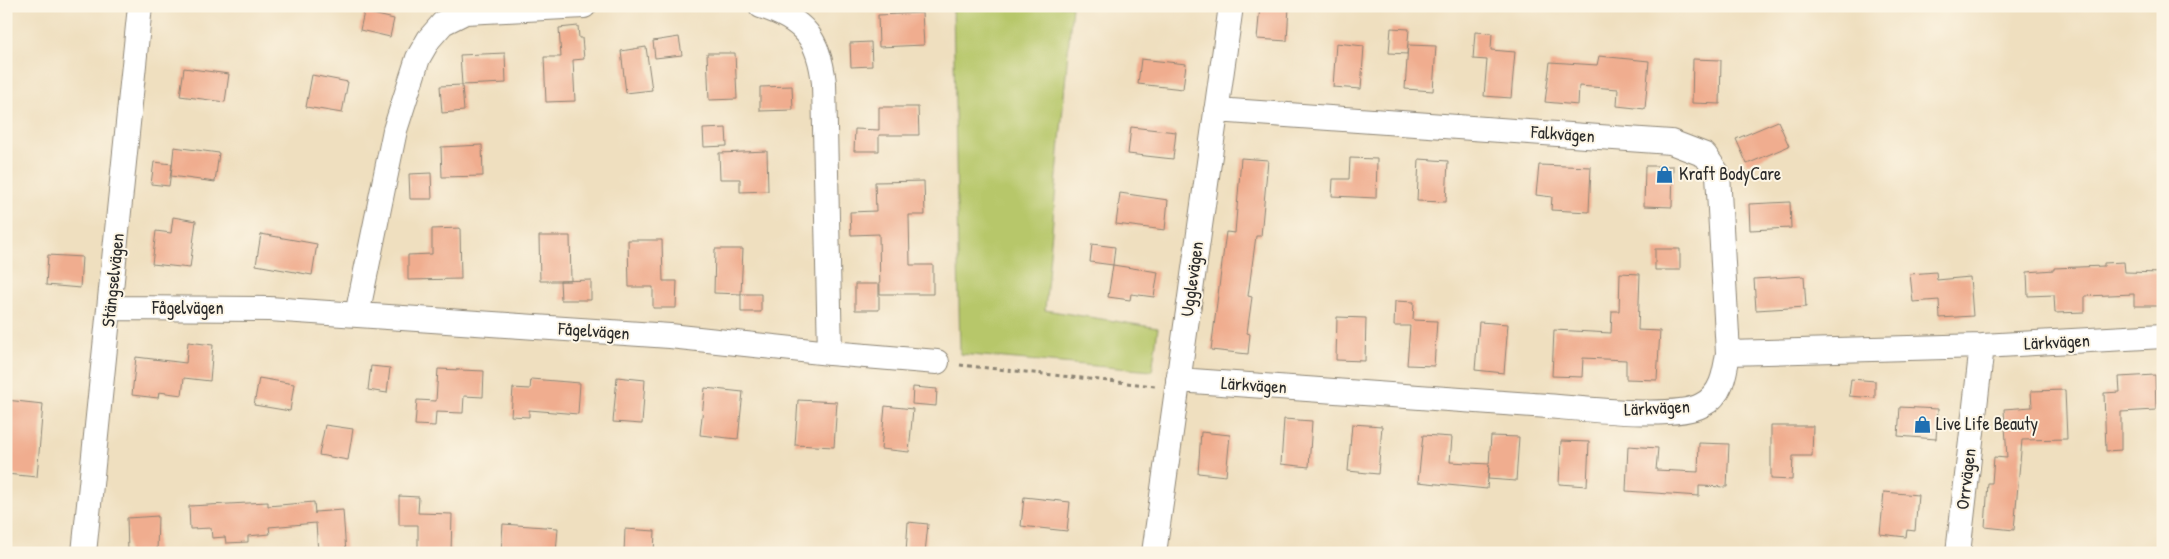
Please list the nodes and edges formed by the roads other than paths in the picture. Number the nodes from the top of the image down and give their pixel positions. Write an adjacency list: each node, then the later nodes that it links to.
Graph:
1 (140, 6): 6 (street, Stängselvägen)
2 (584, 6): 7 (street)
3 (761, 6): 10 (street)
4 (1231, 6): 5 (street, Ugglevägen)
5 (1216, 110): 11 (street, Falkvägen); 13 (street, Ugglevägen)
6 (110, 308): 7 (street, Fågelvägen); 14 (street, Stängselvägen)
7 (357, 315): 10 (street, Fågelvägen)
8 (2163, 336): 9 (street, Lärkvägen)
9 (1982, 346): 11 (street, Lärkvägen); 16 (street, Orrvägen)
10 (830, 353): 12 (street, Fågelvägen)
11 (1728, 354): 13 (street, Lärkvägen)
12 (937, 362)
13 (1177, 384): 15 (street, Ugglevägen)
14 (84, 553)
15 (1154, 553)
16 (1958, 553)

